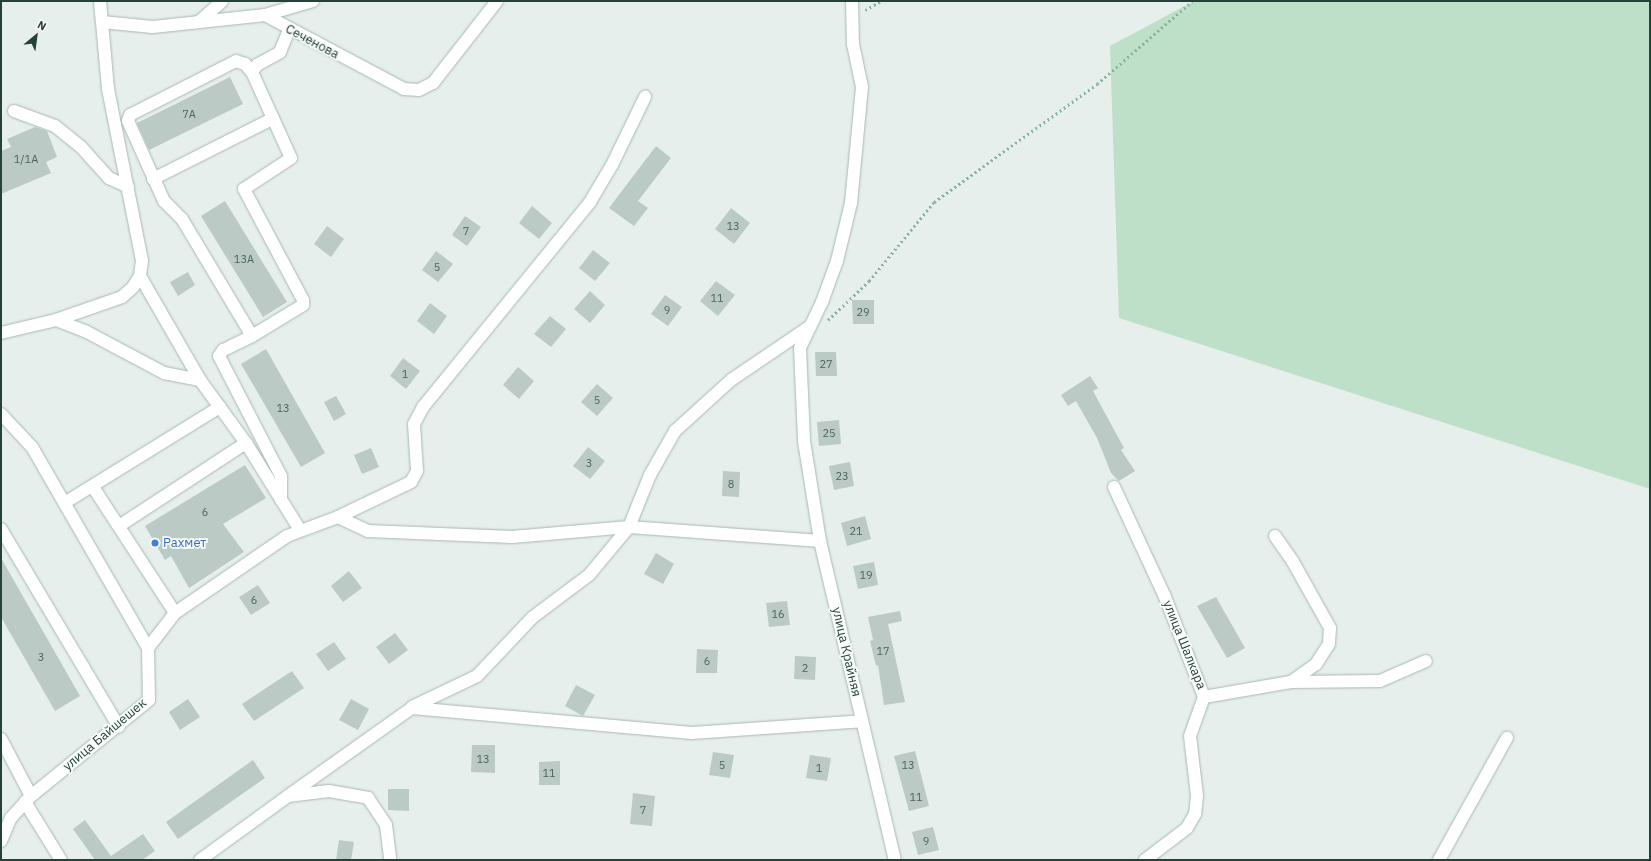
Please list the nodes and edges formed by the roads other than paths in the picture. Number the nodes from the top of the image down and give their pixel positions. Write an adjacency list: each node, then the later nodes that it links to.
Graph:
1 (100, 1): 7 (street)
2 (222, 1): 8 (street)
3 (313, 1): 6 (street)
4 (497, 1): 9 (street, Сеченова)
5 (852, 1): 18 (street, улица Крайняя)
6 (265, 15): 8 (street); 9 (street, Сеченова)
7 (102, 22): 8 (street); 15 (street)
8 (199, 22)
9 (289, 30): 10 (street)
10 (252, 72): 13 (street); 14 (street)
11 (644, 97): 29 (street)
12 (14, 111): 15 (street)
13 (272, 119): 14 (street); 20 (street)
14 (152, 179): 20 (street)
15 (128, 187): 16 (street)
16 (140, 276): 17 (street); 21 (street)
17 (56, 320): 19 (street); 21 (street)
18 (809, 326): 31 (street); 35 (street, улица Крайняя)
19 (1, 333)
20 (252, 336): 27 (street)
21 (200, 380): 22 (street)
22 (220, 407): 24 (street); 25 (street)
23 (1, 414): 28 (street)
24 (246, 443): 27 (street); 30 (street)
25 (93, 487): 28 (street); 30 (street)
26 (1114, 487): 40 (street, улица Шалкара)
27 (281, 500): 33 (street)
28 (66, 502): 37 (street)
29 (338, 517): 31 (street); 33 (street)
30 (119, 526): 36 (street)
31 (629, 527): 35 (street); 41 (street)
32 (1, 530): 43 (street)
33 (300, 530): 36 (street)
34 (1276, 536): 39 (street)
35 (820, 541): 42 (street, улица Крайняя)
36 (175, 613): 37 (street)
37 (148, 648): 43 (street, улица Байшешек)
38 (1426, 661): 39 (street)
39 (1290, 682): 40 (street)
40 (1204, 696): 53 (street, улица Шалкара)
41 (412, 708): 42 (street); 46 (street)
42 (862, 721): 52 (street, улица Крайняя)
43 (119, 726): 47 (street, улица Байшешек)
44 (1507, 738): 54 (street)
45 (1, 739): 47 (street)
46 (288, 796): 50 (street); 51 (street)
47 (28, 799): 48 (street, улица Байшешек); 49 (street)
48 (1, 841)
49 (61, 860)
50 (200, 860)
51 (390, 860)
52 (896, 860)
53 (1145, 860)
54 (1439, 860)

